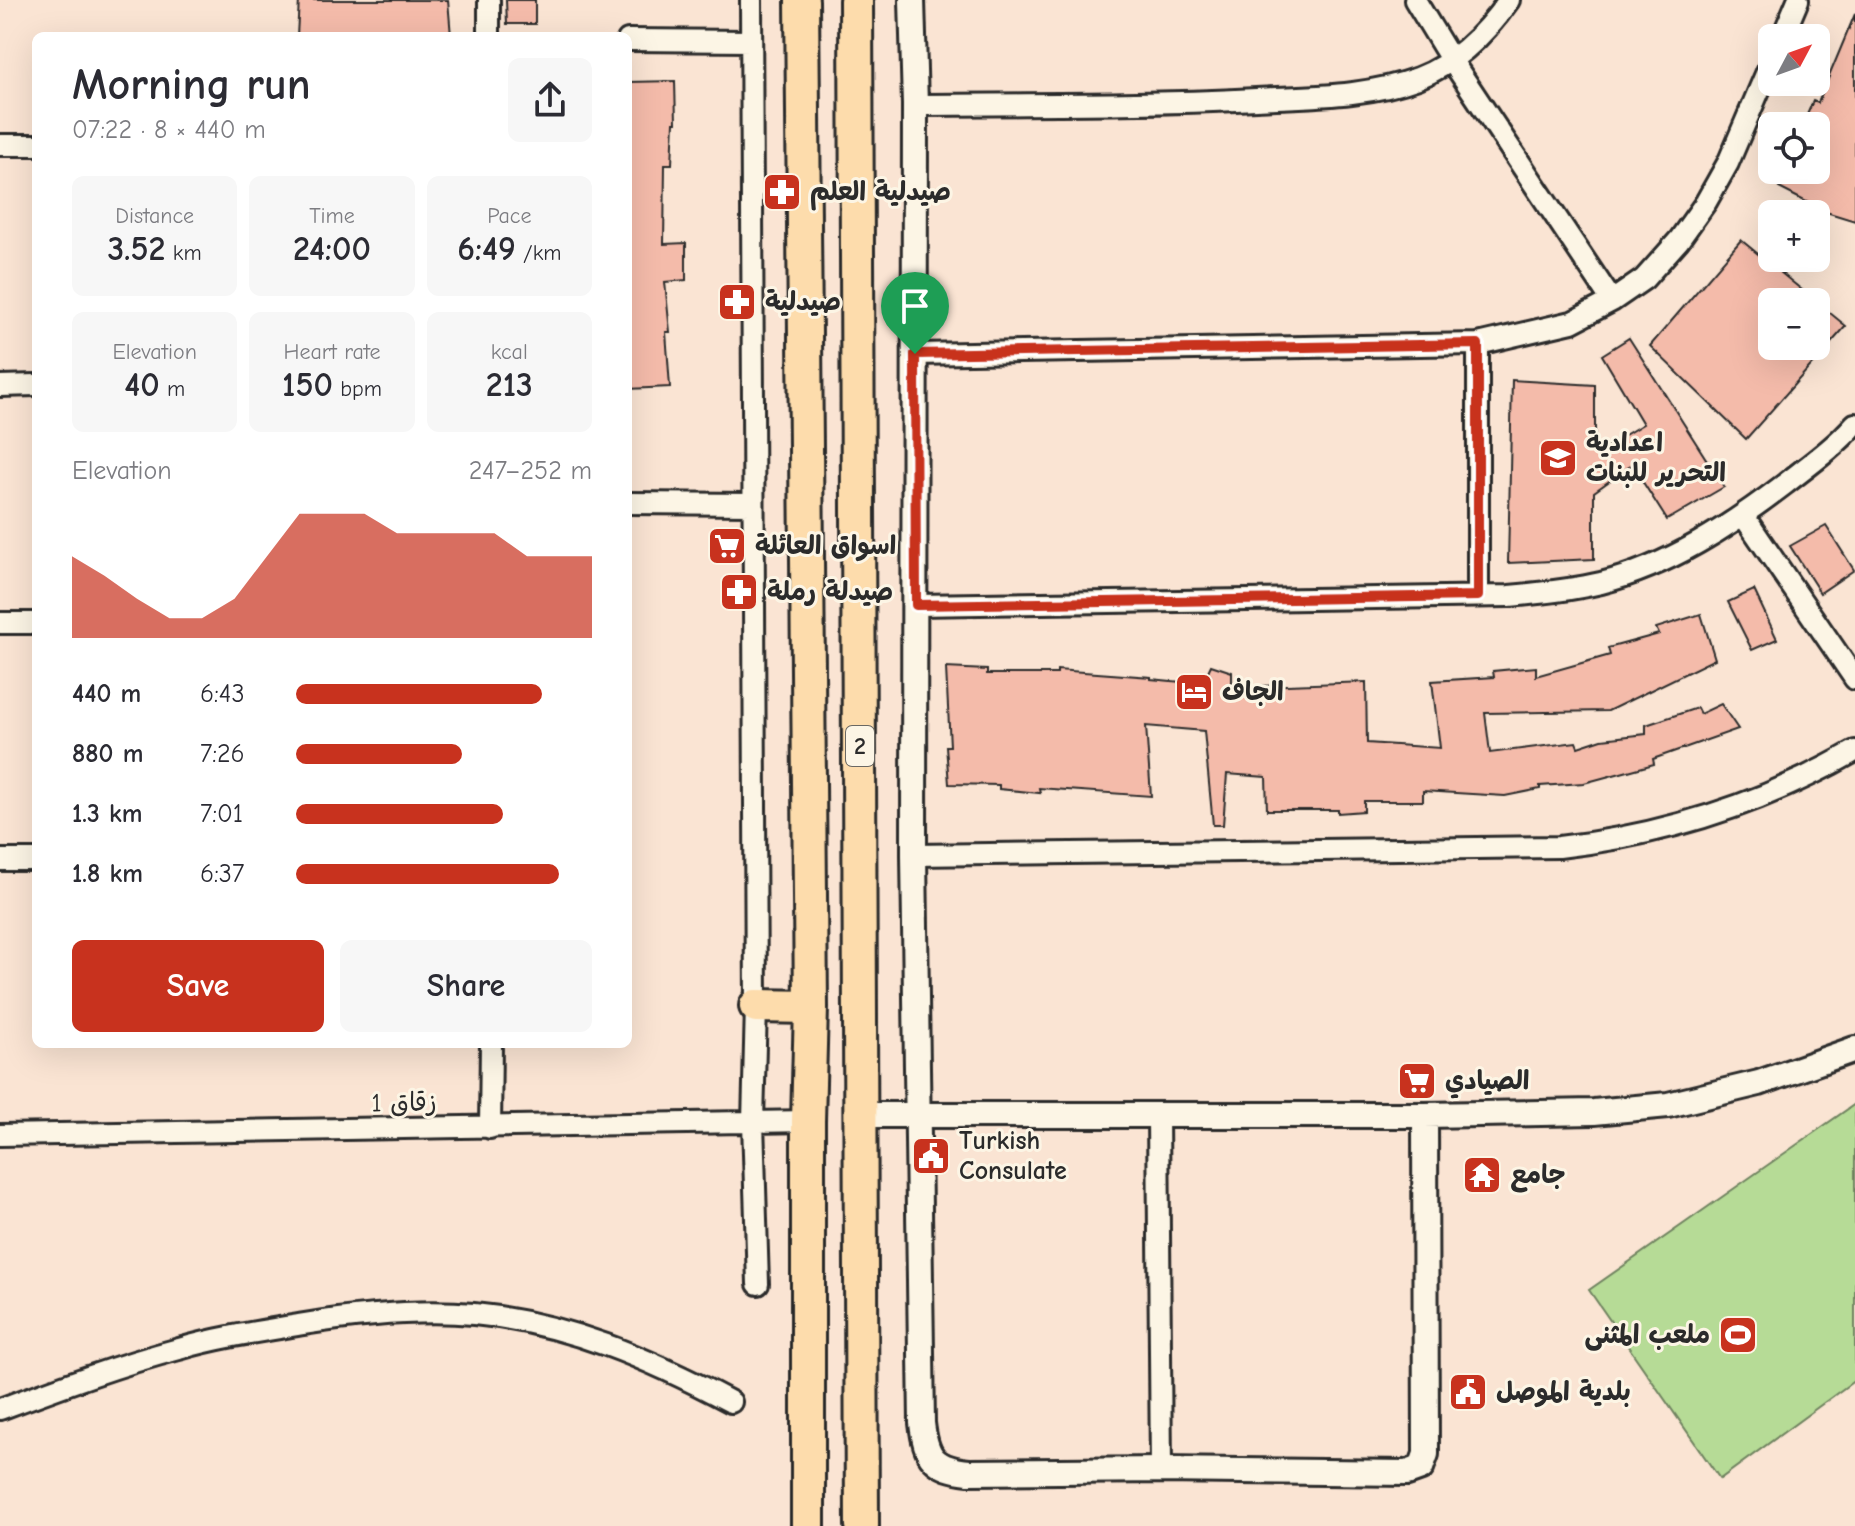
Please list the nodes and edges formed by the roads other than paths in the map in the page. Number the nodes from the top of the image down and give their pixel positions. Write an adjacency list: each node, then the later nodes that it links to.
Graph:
1 (489, 0): 10 (street)
2 (751, 0): 12 (street)
3 (802, 0): 37 (highway, 2)
4 (856, 0): 40 (highway, 2)
5 (912, 0): 15 (street)
6 (1415, 0): 13 (street)
7 (1509, 0): 13 (street)
8 (1798, 0): 9 (street)
9 (1788, 24)
10 (489, 32)
11 (632, 40): 12 (street)
12 (751, 41): 25 (street)
13 (1452, 61): 15 (street); 18 (street)
14 (1758, 93): 18 (street)
15 (915, 105): 20 (street)
16 (0, 145): 17 (street)
17 (32, 145)
18 (1612, 301): 19 (street)
19 (1478, 344): 20 (street); 27 (street)
20 (915, 354): 28 (street)
21 (32, 385): 22 (street)
22 (0, 386)
23 (1855, 424): 26 (street)
24 (632, 503): 25 (street)
25 (752, 504): 36 (street)
26 (1743, 515): 27 (street); 31 (street)
27 (1478, 596): 28 (street)
28 (916, 605): 33 (street)
29 (0, 623): 30 (street)
30 (32, 623)
31 (1855, 679)
32 (1855, 751): 33 (street)
33 (914, 855): 41 (street)
34 (0, 860): 35 (street)
35 (32, 860)
36 (756, 1006): 37 (highway); 45 (street)
37 (811, 1007): 44 (highway, 2)
38 (491, 1048): 46 (street)
39 (1855, 1049): 43 (street)
40 (862, 1115): 41 (street); 53 (highway, 2)
41 (916, 1115): 42 (street); 51 (street)
42 (1158, 1115): 43 (street); 51 (street)
43 (1425, 1115): 51 (street)
44 (808, 1121): 45 (street, زقاق 1); 52 (highway, 2)
45 (753, 1122): 46 (street, زقاق 1); 48 (street)
46 (490, 1128): 47 (street, زقاق 1)
47 (0, 1135)
48 (758, 1284)
49 (731, 1402): 50 (street)
50 (0, 1409)
51 (1161, 1470)
52 (808, 1526)
53 (862, 1526)

